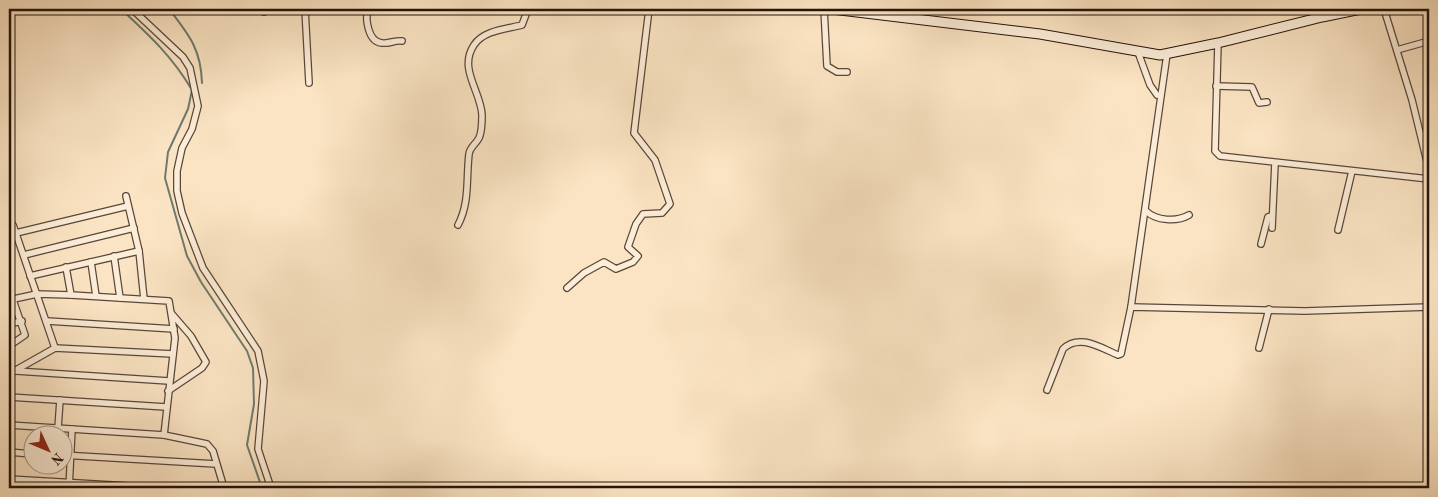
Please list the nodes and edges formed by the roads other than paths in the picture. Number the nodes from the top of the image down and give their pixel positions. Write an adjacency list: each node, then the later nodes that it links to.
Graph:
1 (132, 9): 84 (street)
2 (305, 9): 17 (street)
3 (368, 9): 10 (street)
4 (528, 9): 31 (street)
5 (649, 9): 44 (street)
6 (824, 9): 16 (street)
7 (832, 9): 14 (street)
8 (1361, 9): 12 (street)
9 (1384, 9): 13 (street)
10 (402, 41)
11 (1429, 41): 13 (street)
12 (1218, 44): 15 (street); 18 (street)
13 (1397, 50): 22 (street)
14 (1138, 52): 15 (street); 19 (street)
15 (1167, 54): 27 (street)
16 (848, 72)
17 (309, 83)
18 (1216, 86): 20 (street); 21 (street)
19 (1157, 95)
20 (1268, 102)
21 (1275, 163): 23 (street); 29 (street)
22 (1429, 170)
23 (1352, 171): 24 (street); 34 (street)
24 (1429, 178)
25 (126, 196): 26 (street)
26 (128, 206): 32 (street); 35 (street)
27 (1146, 211): 28 (street); 51 (street)
28 (1189, 215)
29 (1272, 216): 33 (street); 36 (street)
30 (13, 225): 35 (street)
31 (458, 225)
32 (134, 228): 37 (street); 38 (street)
33 (1272, 228)
34 (1338, 230)
35 (16, 233): 38 (street)
36 (1261, 244)
37 (139, 251): 39 (street); 50 (street)
38 (24, 255): 42 (street)
39 (114, 256): 40 (street); 48 (street)
40 (91, 262): 41 (street); 47 (street)
41 (66, 267): 42 (street); 46 (street)
42 (30, 276): 45 (street)
43 (9, 288): 49 (street)
44 (567, 288)
45 (37, 294): 46 (street); 49 (street); 56 (street)
46 (71, 295): 47 (street)
47 (96, 296): 48 (street)
48 (120, 298): 50 (street)
49 (11, 299): 55 (street)
50 (144, 299): 54 (street)
51 (1131, 307): 53 (street); 66 (street)
52 (1429, 307): 53 (street)
53 (1269, 309): 61 (street)
54 (172, 314): 58 (street); 67 (street)
55 (22, 321): 57 (street); 59 (street)
56 (47, 321): 58 (street); 60 (street)
57 (9, 324)
58 (174, 328): 62 (street)
59 (9, 346)
60 (55, 348): 62 (street); 63 (street)
61 (1259, 348)
62 (173, 354): 65 (street)
63 (15, 371): 64 (street); 65 (street)
64 (9, 374)
65 (169, 381): 67 (street)
66 (1047, 390)
67 (168, 391): 70 (street)
68 (9, 397): 69 (street)
69 (60, 400): 70 (street); 71 (street)
70 (166, 407): 75 (street)
71 (58, 424)
72 (9, 425): 73 (street)
73 (22, 426)
74 (72, 429): 75 (street)
75 (164, 435): 79 (street)
76 (9, 452): 77 (street)
77 (22, 453)
78 (72, 456): 79 (street)
79 (216, 464): 83 (street)
80 (9, 479): 81 (street)
81 (69, 485): 82 (street)
82 (164, 488)
83 (224, 488)
84 (271, 488)

